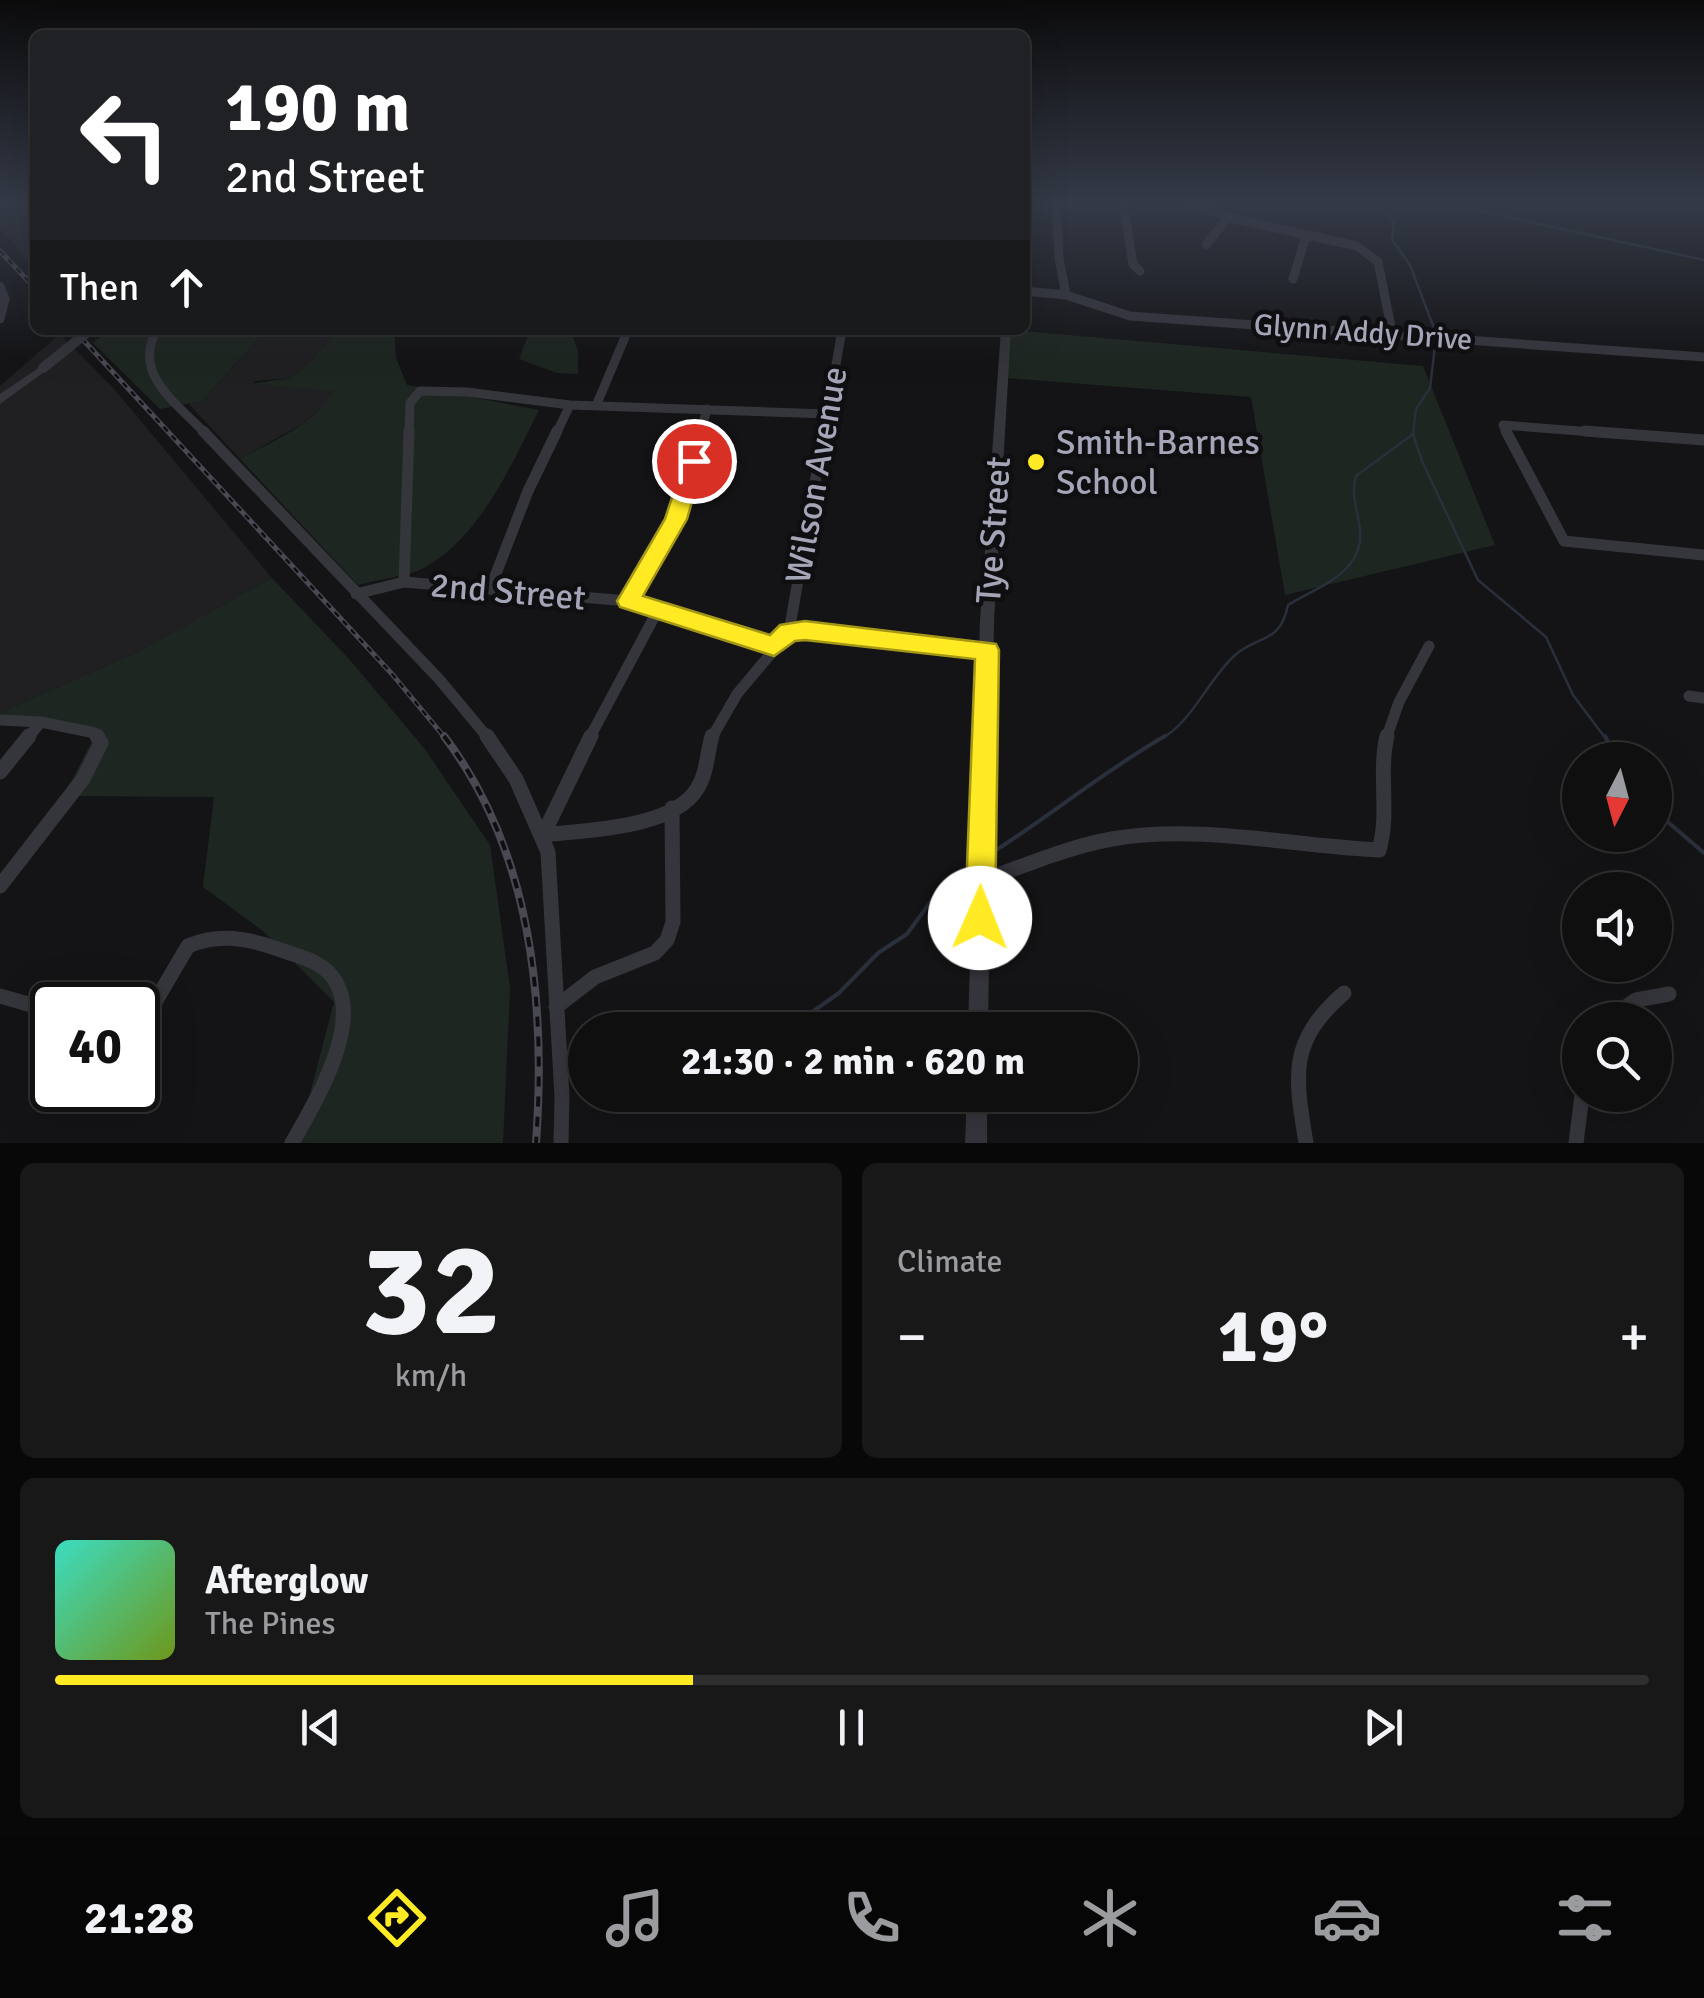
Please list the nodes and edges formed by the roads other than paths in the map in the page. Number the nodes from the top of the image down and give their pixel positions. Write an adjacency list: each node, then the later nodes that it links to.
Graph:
1 (1059, 255): 9 (street)
2 (1132, 255): 5 (street)
3 (1300, 255): 6 (street)
4 (1372, 255): 11 (street)
5 (1140, 271)
6 (1293, 279)
7 (0, 286): 10 (street)
8 (1030, 292): 9 (street, Glynn Addy Drive)
9 (1066, 295): 11 (street, Glynn Addy Drive)
10 (0, 319)
11 (1392, 332): 17 (street, Glynn Addy Drive)
12 (84, 335): 18 (street, bridge)
13 (154, 335): 27 (street)
14 (626, 335): 20 (street)
15 (841, 335): 22 (street, Wilson Avenue)
16 (1006, 335): 33 (street, Tye Street)
17 (1704, 357)
18 (0, 400)
19 (570, 405): 20 (street); 25 (street); 26 (street)
20 (596, 406): 21 (street)
21 (707, 409): 22 (street); 28 (street)
22 (827, 414): 30 (street, Wilson Avenue)
23 (1702, 442): 24 (street)
24 (1704, 554)
25 (404, 582): 26 (street, 2nd Street); 27 (street, 2nd Street)
26 (490, 588): 28 (street, 2nd Street)
27 (356, 594): 38 (street)
28 (628, 601): 29 (street, 2nd Street)
29 (658, 610): 31 (street, 2nd Street); 38 (street)
30 (789, 632): 31 (street, Wilson Avenue); 33 (street)
31 (774, 646): 37 (street, Wilson Avenue)
32 (1429, 646): 39 (street)
33 (987, 650): 39 (street, Tye Street)
34 (0, 720): 35 (street)
35 (41, 722): 36 (street); 40 (street)
36 (0, 772)
37 (672, 808): 38 (street); 47 (street)
38 (544, 835): 47 (street)
39 (981, 881): 48 (street, Tye Street)
40 (0, 886)
41 (160, 994): 51 (street)
42 (1344, 994): 54 (street)
43 (1669, 994): 45 (street)
44 (0, 996): 46 (street)
45 (1633, 1002)
46 (30, 1005)
47 (556, 1008): 52 (street)
48 (978, 1012)
49 (977, 1112): 53 (street)
50 (1580, 1112): 55 (street)
51 (292, 1143)
52 (560, 1143)
53 (976, 1143)
54 (1306, 1143)
55 (1576, 1143)

